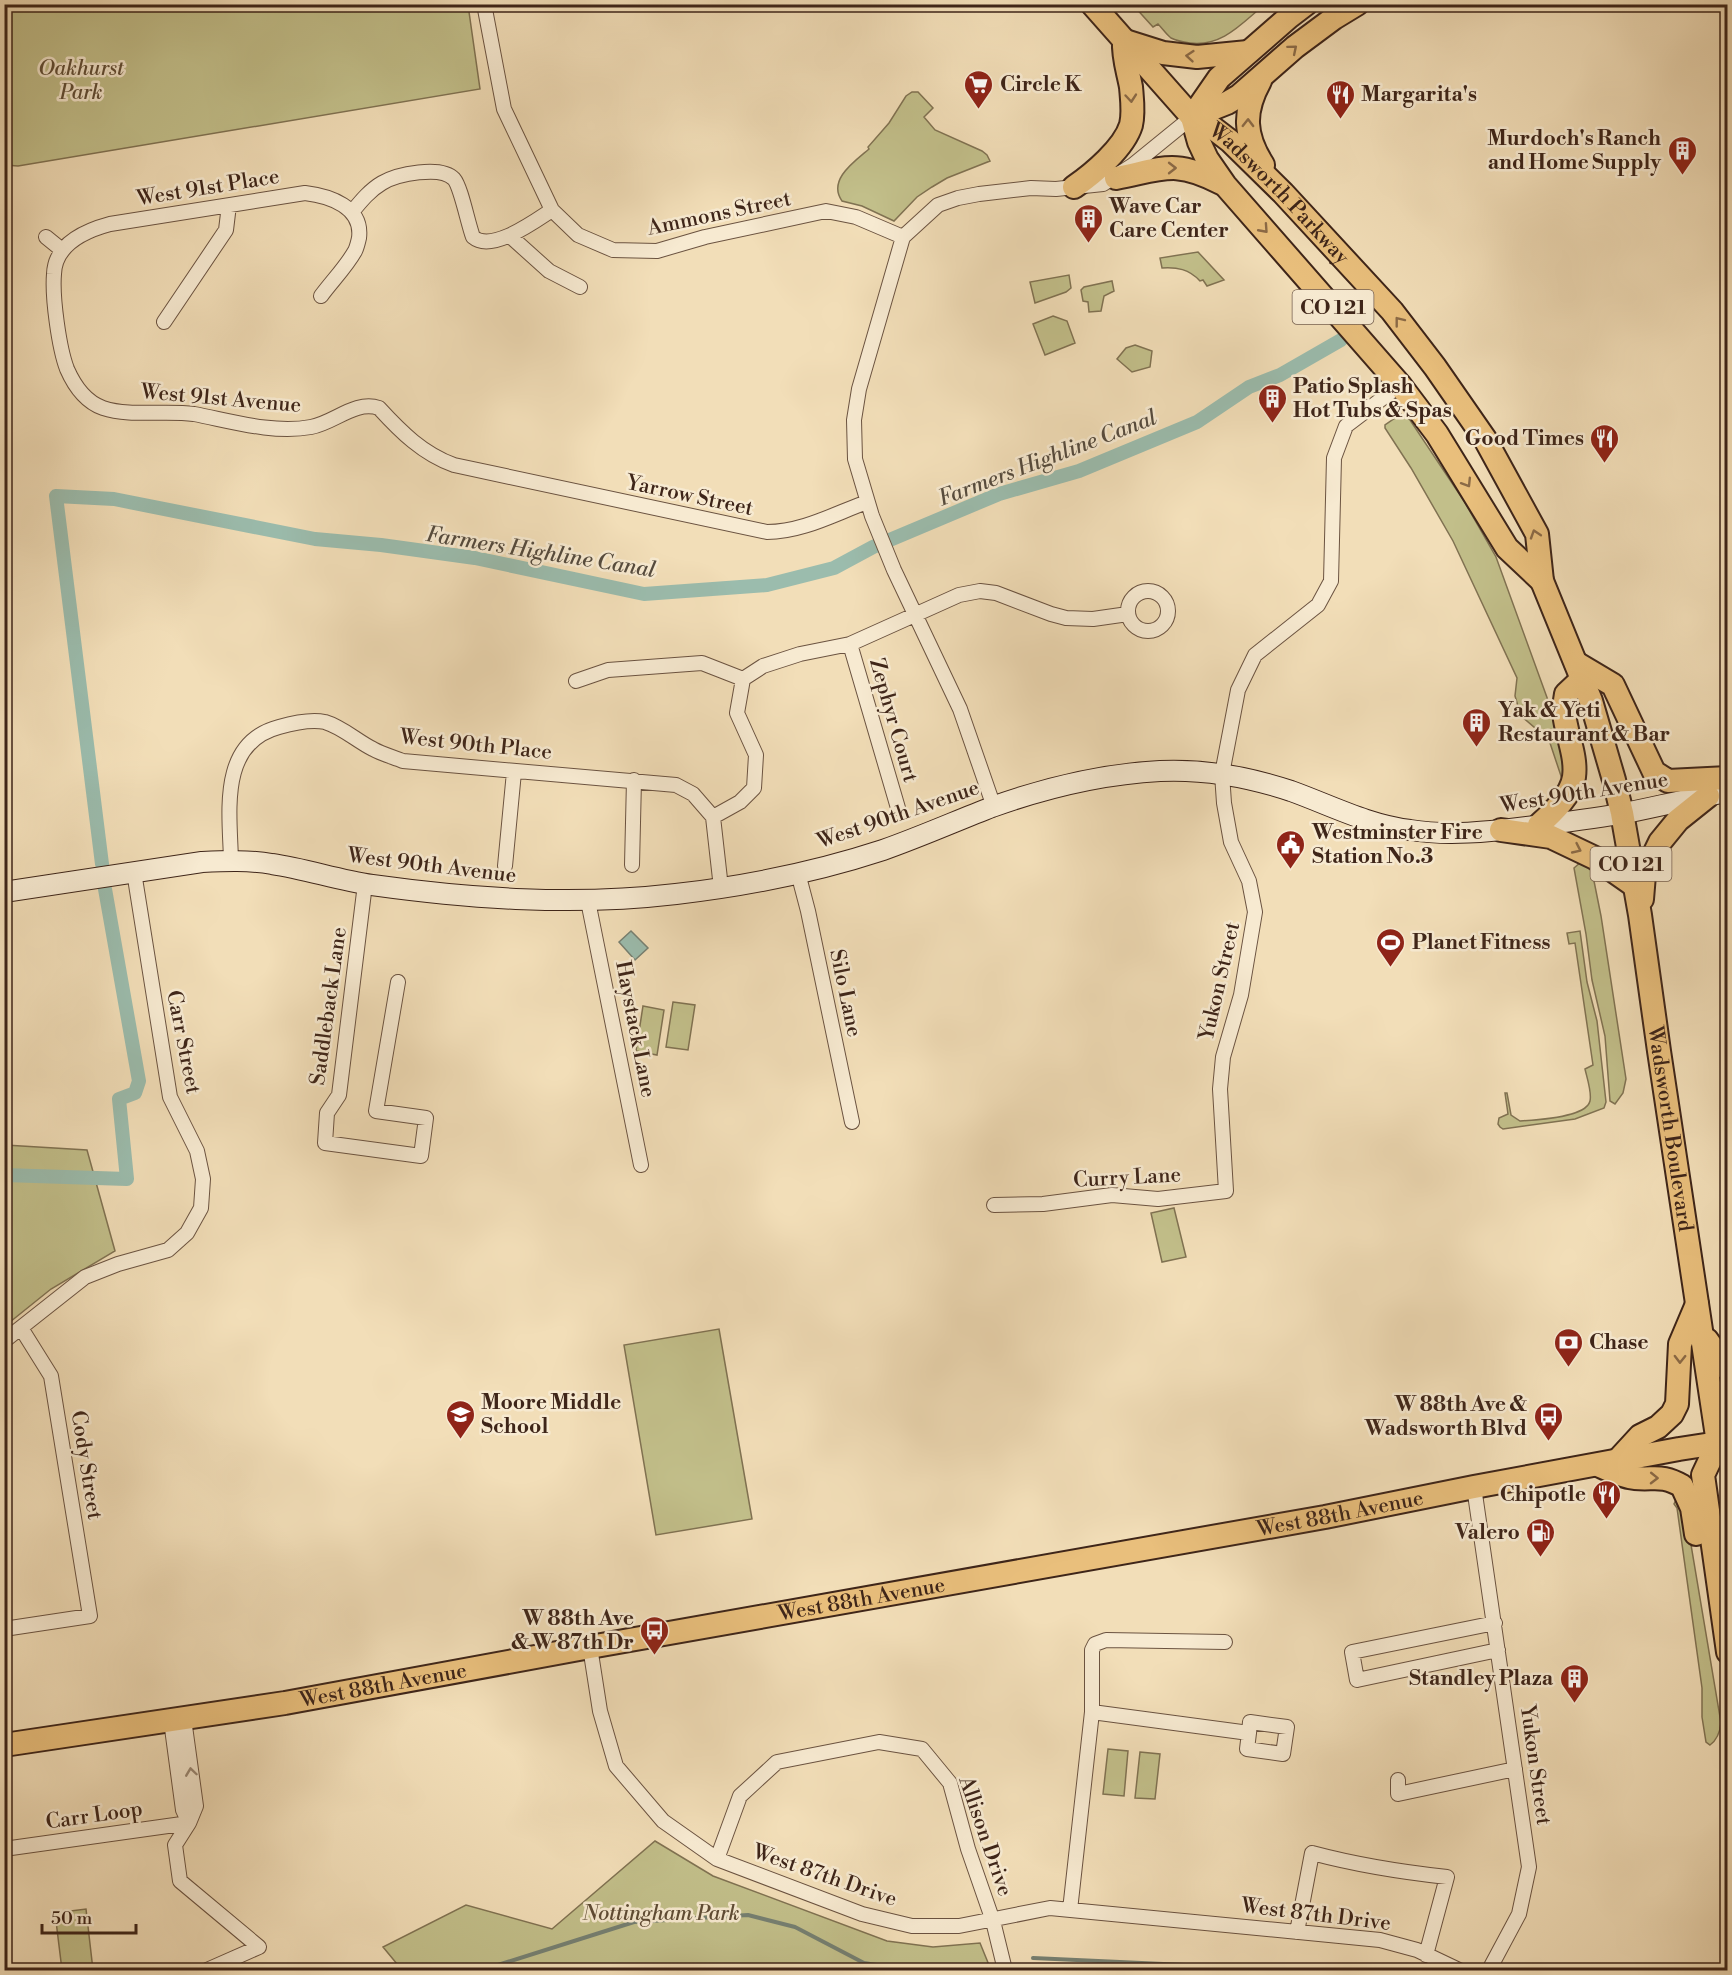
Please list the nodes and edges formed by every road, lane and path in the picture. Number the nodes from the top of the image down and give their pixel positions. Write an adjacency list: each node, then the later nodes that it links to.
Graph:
1 (484, 4): 14 (street, Ammons Street)
2 (1092, 4): 5 (main road, Wadsworth Parkway / CO 121)
3 (1306, 4): 6 (main road)
4 (1357, 4): 7 (main road, one-way to 4)
5 (1124, 41): 6 (main road, one-way to 5); 8 (main road, Wadsworth Parkway / CO 121); 11 (main road, one-way to 11)
6 (1248, 52): 8 (main road)
7 (1264, 75): 8 (main road); 12 (main road, one-way to 7)
8 (1192, 117): 9 (street); 10 (main road, Wadsworth Parkway / CO 121); 12 (main road, Wadsworth Parkway / CO 121)
9 (1116, 178): 10 (main road, one-way to 10); 11 (street)
10 (1225, 185): 23 (main road, Wadsworth Parkway / CO 121, one-way to 23)
11 (1074, 187): 18 (street)
12 (1283, 193): 26 (main road, Wadsworth Parkway / CO 121, one-way to 12)
13 (229, 205): 15 (street, West 91st Place); 19 (street, West 91st Place); 22 (street)
14 (552, 210): 16 (street); 18 (street, Ammons Street)
15 (352, 212): 16 (street); 21 (street)
16 (510, 236): 20 (street)
17 (46, 237): 19 (street)
18 (903, 237): 25 (street)
19 (67, 246): 24 (street, West 91st Avenue)
20 (580, 288)
21 (321, 296)
22 (164, 322)
23 (1400, 385): 26 (main road, Wadsworth Parkway / CO 121, one-way to 26); 34 (street, Yukon Street)
24 (502, 475): 25 (street, Yarrow Street)
25 (867, 502): 27 (street)
26 (1542, 581): 30 (main road, Wadsworth Parkway / CO 121)
27 (917, 614): 28 (street); 29 (street); 38 (street)
28 (1128, 614)
29 (850, 644): 31 (street); 39 (street, Zephyr Court)
30 (1579, 671): 35 (main road); 40 (main road, Wadsworth Parkway / CO 121); 42 (main road)
31 (743, 680): 32 (street); 41 (street)
32 (576, 681)
33 (514, 772): 36 (street, West 90th Place); 44 (street, West 90th Place); 46 (street)
34 (1222, 774): 38 (street, West 90th Avenue); 43 (street, West 90th Avenue); 58 (street, Yukon Street)
35 (1728, 778)
36 (634, 780): 41 (street, West 90th Place); 45 (street)
37 (1718, 794): 40 (street, West 90th Avenue); 54 (main road)
38 (994, 807): 48 (street, West 90th Avenue)
39 (898, 808)
40 (1622, 813): 42 (street, West 90th Avenue); 50 (main road, Wadsworth Boulevard / CO 121)
41 (713, 817): 51 (street)
42 (1539, 825): 43 (street, West 90th Avenue)
43 (1501, 830): 50 (main road, one-way to 50)
44 (231, 861): 47 (street, West 90th Avenue); 49 (street, West 90th Avenue)
45 (632, 865)
46 (505, 866)
47 (134, 872): 52 (street, West 90th Avenue); 61 (street, Carr Street)
48 (798, 873): 51 (street, West 90th Avenue); 56 (street, Silo Lane)
49 (365, 884): 53 (street, West 90th Avenue); 55 (street, Saddleback Lane)
50 (1635, 886): 54 (main road, Wadsworth Boulevard / CO 121)
51 (721, 888): 53 (street, West 90th Avenue)
52 (4, 892)
53 (588, 901): 57 (street, Haystack Lane)
54 (1640, 915): 60 (main road, Wadsworth Boulevard / CO 121)
55 (398, 982)
56 (852, 1122)
57 (641, 1166)
58 (1226, 1191): 59 (street, Curry Lane)
59 (994, 1205)
60 (1697, 1304): 62 (main road, Wadsworth Boulevard / CO 121); 66 (main road, one-way to 66)
61 (21, 1328): 63 (street, Carr Street); 70 (street, Cody Street)
62 (1701, 1331): 64 (main road); 65 (main road, Wadsworth Boulevard / CO 121)
63 (4, 1341)
64 (1728, 1370)
65 (1725, 1446): 66 (main road, West 88th Avenue); 68 (main road)
66 (1607, 1463): 67 (main road, West 88th Avenue); 68 (main road, one-way to 68)
67 (1474, 1486): 69 (street, Yukon Street); 72 (main road, West 88th Avenue)
68 (1715, 1563): 74 (main road)
69 (1495, 1623): 73 (street, Yukon Street); 73 (street)
70 (4, 1629)
71 (1225, 1642): 75 (street)
72 (590, 1647): 76 (main road, West 88th Avenue); 83 (street, West 87th Drive)
73 (1498, 1650): 79 (street, Yukon Street)
74 (1728, 1652)
75 (1092, 1712): 77 (street); 84 (street)
76 (177, 1720): 78 (main road, West 88th Avenue); 81 (street)
77 (1249, 1732)
78 (4, 1745)
79 (1515, 1769): 80 (street); 91 (street, Yukon Street)
80 (1398, 1780)
81 (189, 1823): 82 (street, Carr Loop); 88 (street)
82 (4, 1849)
83 (717, 1859): 85 (street, West 87th Drive); 85 (street, Allison Drive)
84 (1070, 1910): 85 (street, West 87th Drive); 86 (street, West 87th Drive)
85 (993, 1921): 89 (street, Allison Drive)
86 (1297, 1932): 87 (street, West 87th Drive); 87 (street)
87 (1426, 1955): 90 (street, West 87th Drive)
88 (207, 1971)
89 (1005, 1971)
90 (1460, 1971)
91 (1489, 1971)

